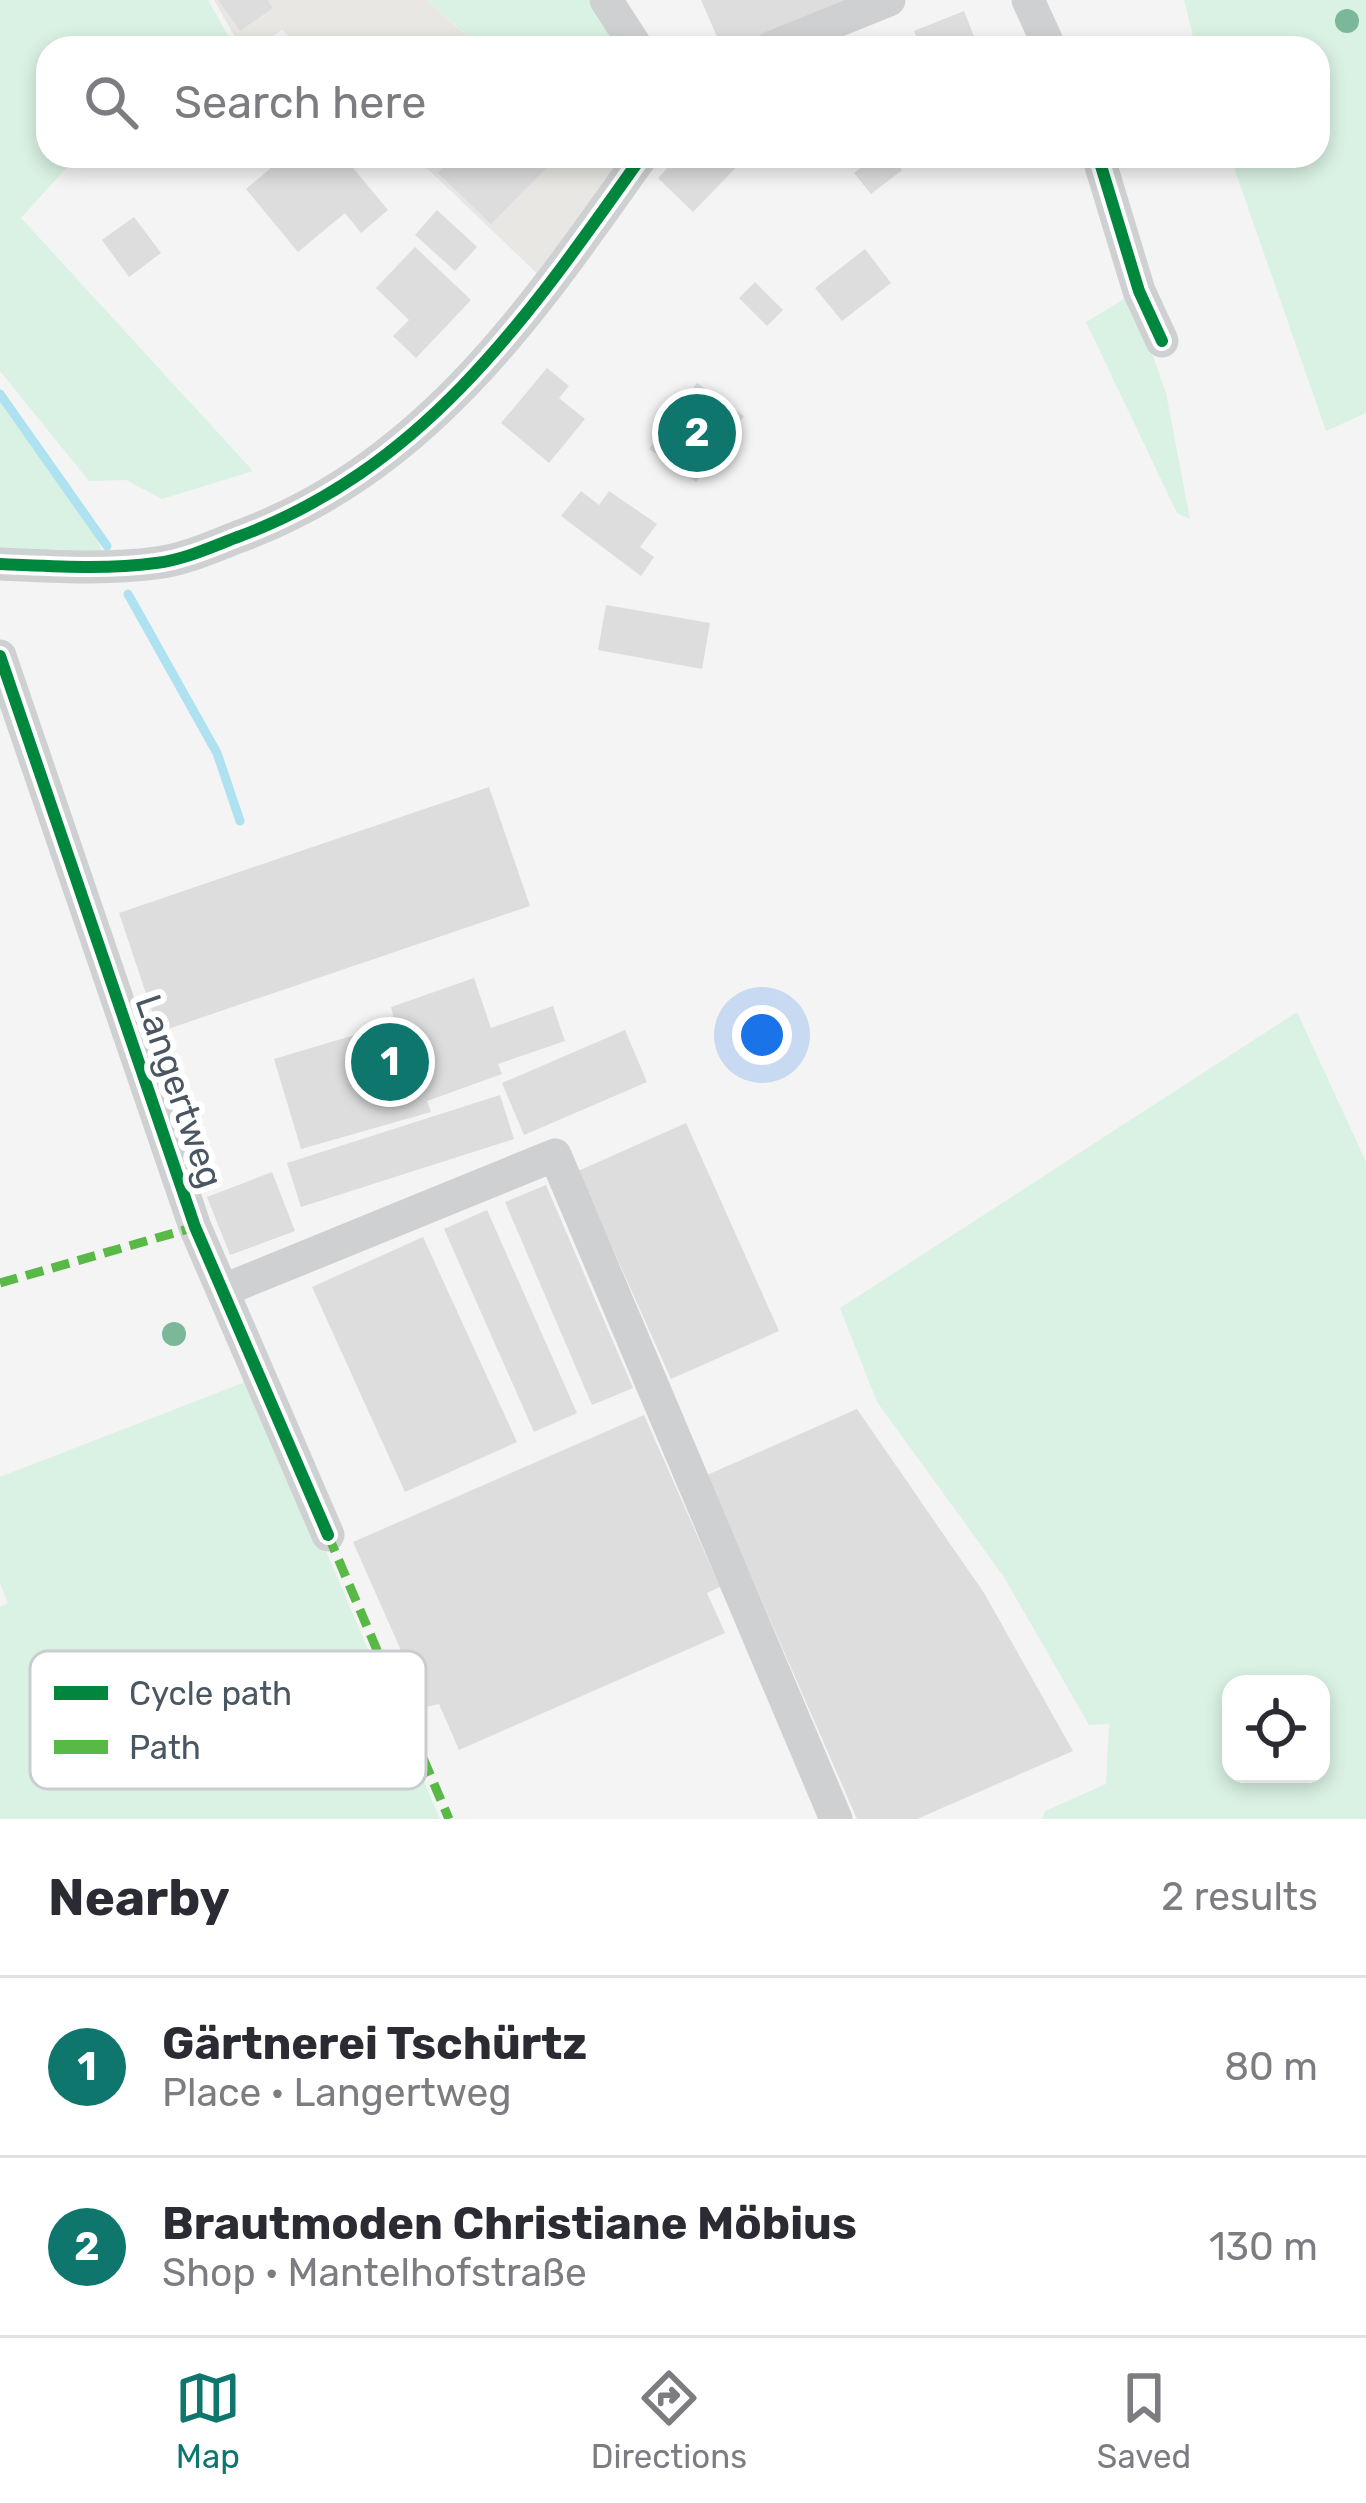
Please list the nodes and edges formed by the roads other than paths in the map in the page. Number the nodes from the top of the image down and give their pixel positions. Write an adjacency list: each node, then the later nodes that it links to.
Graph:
1 (606, 0): 4 (street)
2 (889, 0): 5 (street)
3 (1028, 0): 6 (street)
4 (629, 36)
5 (800, 36)
6 (1044, 36)
7 (633, 168): 10 (street)
8 (1101, 168): 9 (street)
9 (1162, 341)
10 (0, 564)
11 (0, 656): 12 (street, Langertweg)
12 (224, 1290): 13 (street, Langertweg); 14 (street)
13 (328, 1535)
14 (836, 1819)

